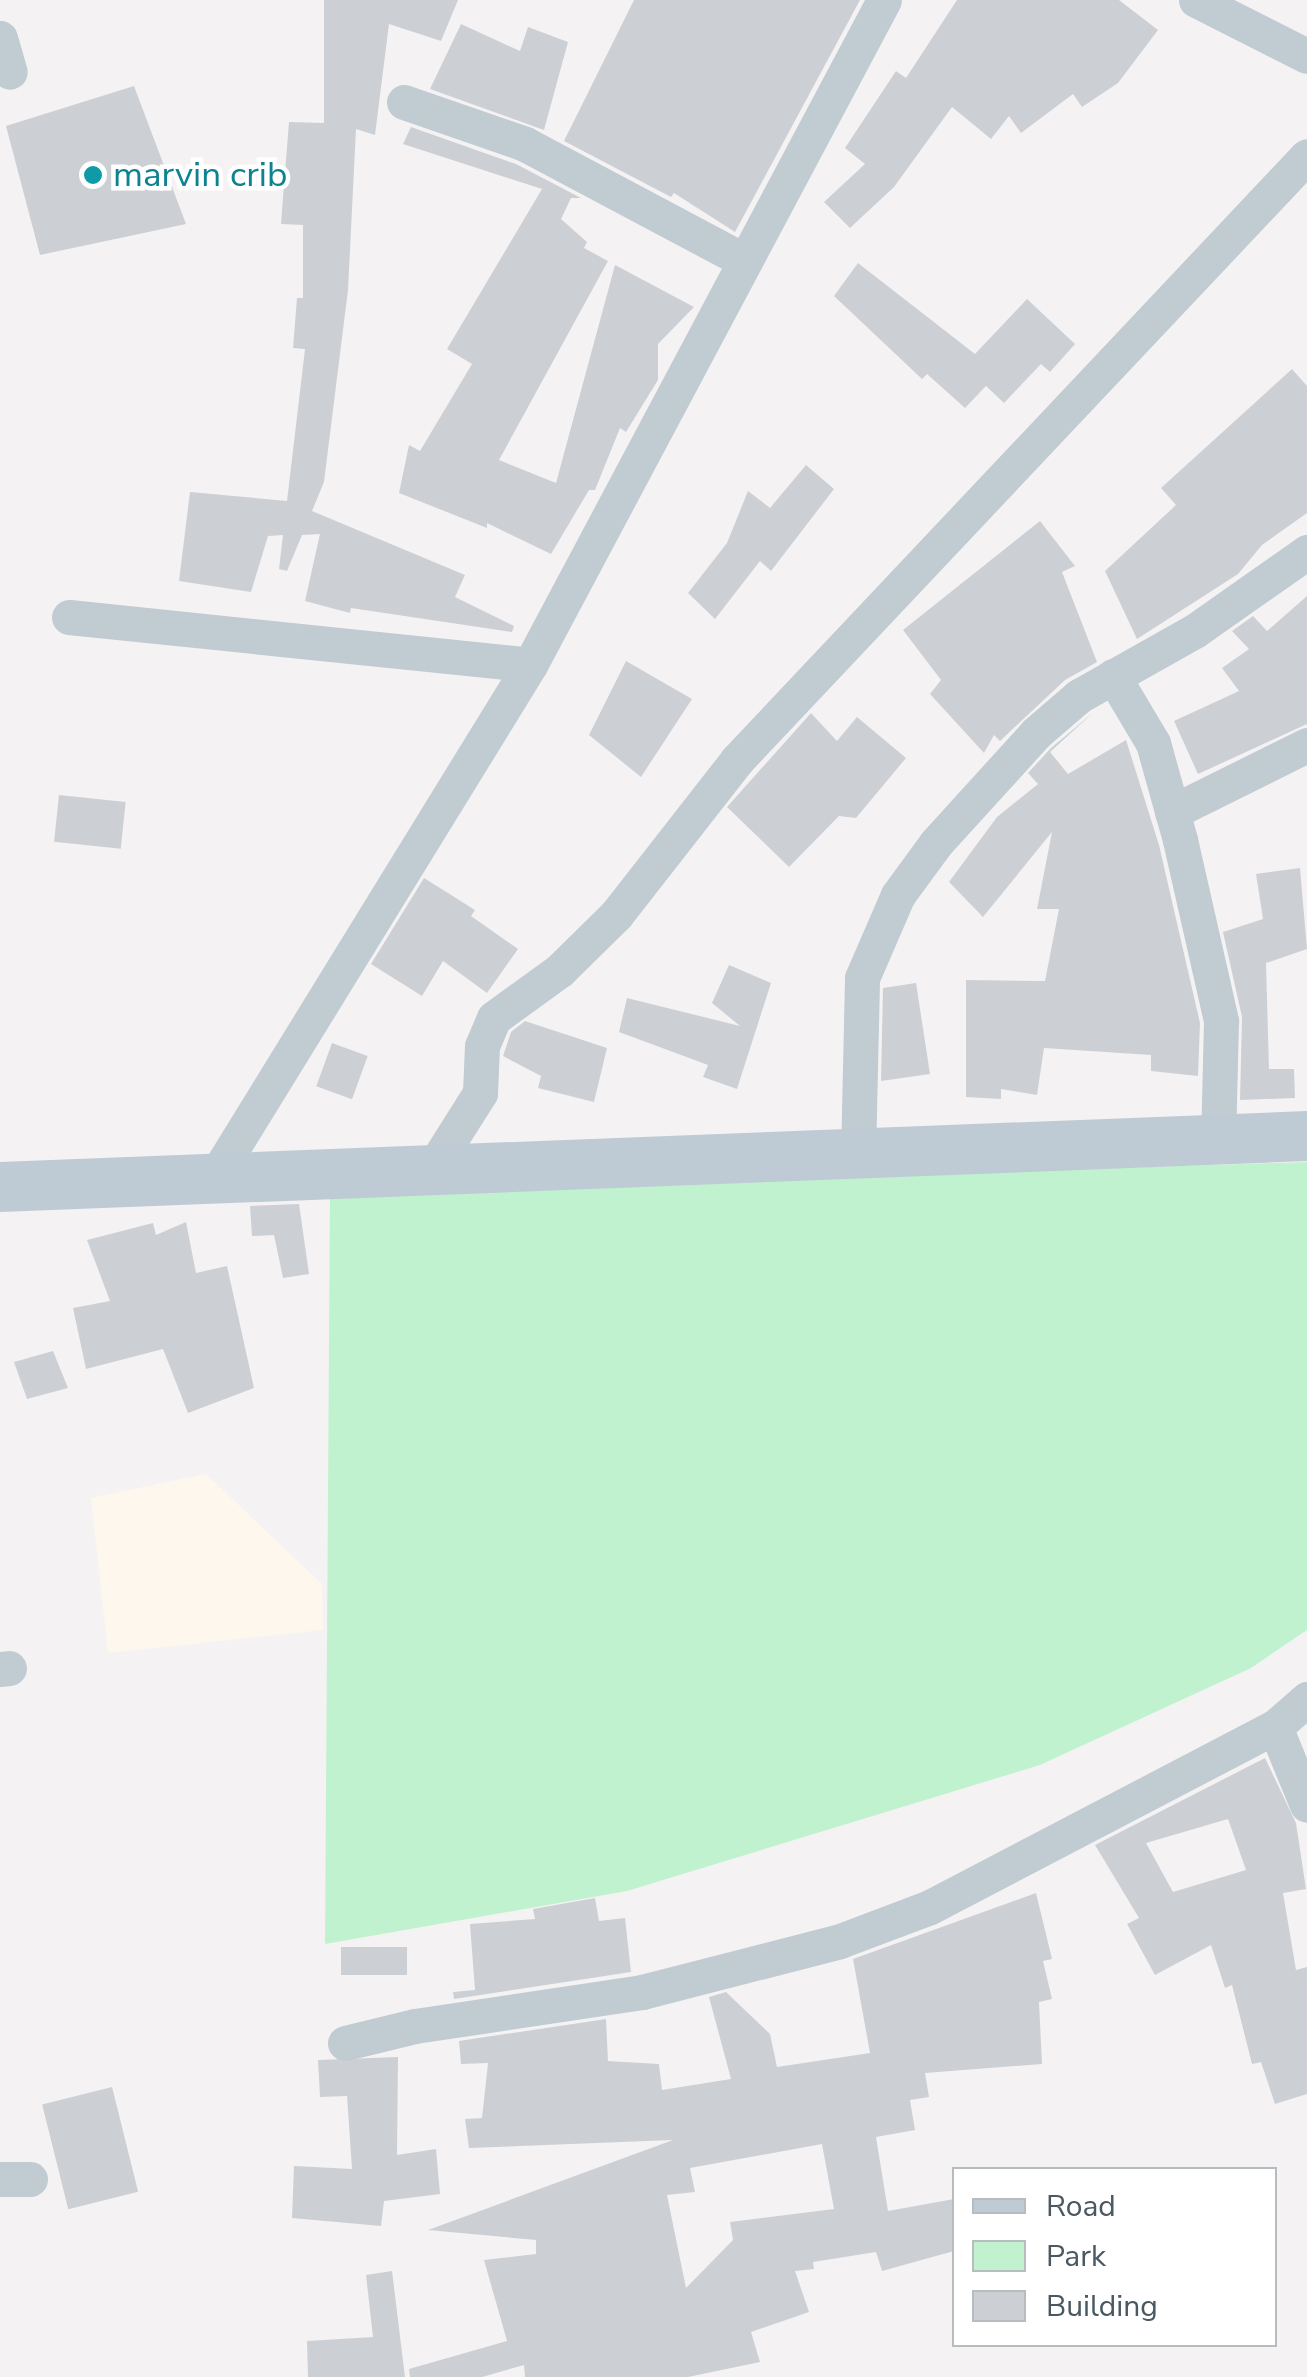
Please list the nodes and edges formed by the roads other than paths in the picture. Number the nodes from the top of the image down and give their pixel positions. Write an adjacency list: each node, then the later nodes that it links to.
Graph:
1 (884, 0): 6 (street)
2 (1196, 0): 3 (street)
3 (1307, 56)
4 (404, 102): 6 (street)
5 (1307, 156): 16 (street)
6 (745, 261): 9 (street)
7 (1307, 552): 10 (street)
8 (69, 617): 9 (street)
9 (530, 665): 17 (street)
10 (1113, 676): 12 (street); 15 (street)
11 (1307, 745): 12 (street)
12 (1172, 812): 14 (street)
13 (1307, 1136): 14 (street)
14 (1218, 1144): 15 (street)
15 (858, 1156): 16 (street)
16 (432, 1169): 17 (street)
17 (216, 1175): 18 (street)
18 (0, 1187)
19 (1307, 1699): 20 (street)
20 (1274, 1727): 21 (street); 22 (street)
21 (1307, 1806)
22 (345, 2044)

